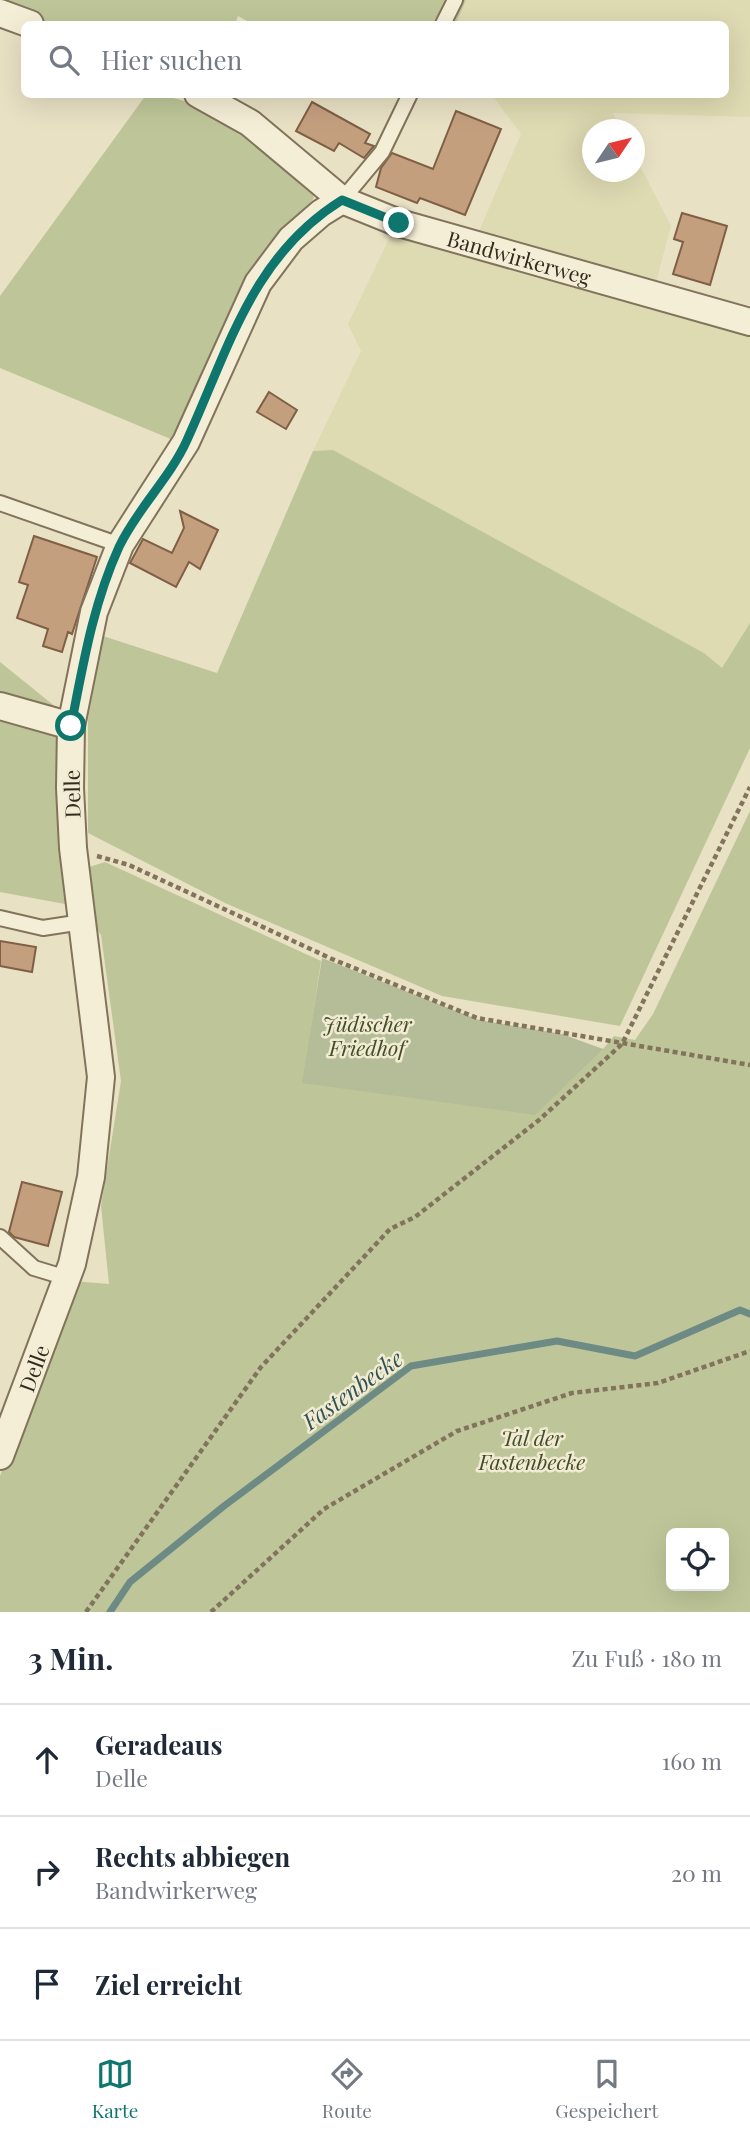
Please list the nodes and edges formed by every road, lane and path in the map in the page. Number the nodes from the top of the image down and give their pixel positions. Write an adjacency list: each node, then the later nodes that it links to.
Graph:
1 (455, 0): 4 (lane)
2 (0, 13): 3 (street)
3 (22, 21)
4 (444, 21)
5 (205, 98): 7 (street, Bandwirkerweg)
6 (408, 98): 7 (lane)
7 (342, 200): 8 (street, Bandwirkerweg); 10 (street, Delle)
8 (750, 322)
9 (0, 503): 10 (lane)
10 (120, 545): 12 (street, Delle)
11 (0, 706): 12 (street)
12 (71, 726): 14 (street, Delle)
13 (750, 787): 17 (path)
14 (73, 848): 16 (street, Delle); 17 (path)
15 (0, 918): 16 (lane)
16 (82, 922): 20 (street, Delle)
17 (622, 1044): 18 (path); 23 (path)
18 (750, 1065)
19 (0, 1237): 20 (lane)
20 (67, 1278): 22 (street, Delle)
21 (750, 1351): 24 (path)
22 (0, 1456)
23 (86, 1612)
24 (211, 1612)

